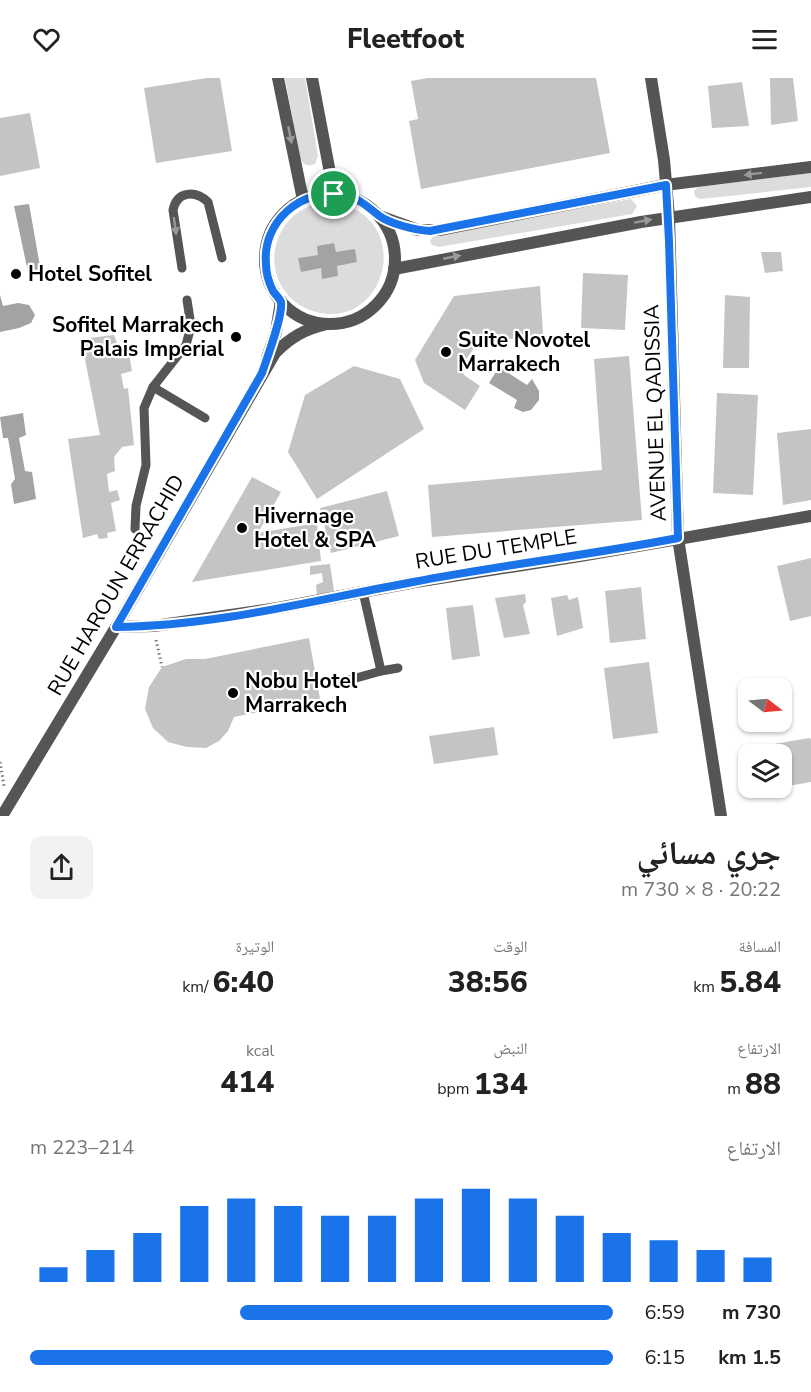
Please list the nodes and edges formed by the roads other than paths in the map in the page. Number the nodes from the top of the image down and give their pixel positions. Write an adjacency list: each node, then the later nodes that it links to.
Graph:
1 (278, 78): 8 (street, one-way to 8)
2 (312, 78): 6 (street)
3 (651, 78): 5 (street, AVENUE EL QADISSIA)
4 (811, 167): 5 (street, one-way to 5)
5 (666, 185): 9 (street); 10 (street, AVENUE EL QADISSIA)
6 (334, 194): 8 (street); 9 (street)
7 (811, 197): 10 (street)
8 (303, 200): 15 (street)
9 (379, 216): 13 (street)
10 (669, 217): 13 (street, one-way to 10); 22 (street, AVENUE EL QADISSIA)
11 (222, 258): 12 (lane, one-way to 12)
12 (182, 268)
13 (394, 269): 16 (street)
14 (187, 300): 18 (lane)
15 (281, 301): 16 (street); 17 (street, RUE HAROUN ERRACHID)
16 (327, 324): 17 (street, RUE HAROUN ERRACHID)
17 (262, 373): 24 (street, RUE HAROUN ERRACHID)
18 (153, 387): 19 (lane); 21 (lane)
19 (205, 418)
20 (811, 516): 22 (street, RUE DU TEMPLE)
21 (135, 529)
22 (678, 538): 23 (street, RUE DU TEMPLE); 29 (street, AVENUE EL QADISSIA)
23 (363, 592): 24 (street, RUE DU TEMPLE); 26 (lane)
24 (116, 627): 28 (street, RUE HAROUN ERRACHID)
25 (398, 668): 26 (lane)
26 (381, 671): 27 (lane)
27 (349, 680)
28 (2, 816)
29 (721, 816)

